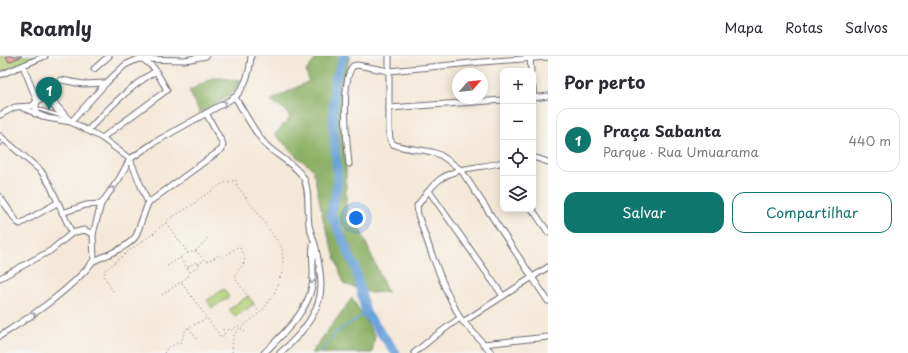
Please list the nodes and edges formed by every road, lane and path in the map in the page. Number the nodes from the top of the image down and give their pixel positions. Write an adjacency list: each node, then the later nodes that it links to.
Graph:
1 (45, 56): 10 (street)
2 (110, 56): 12 (street)
3 (206, 56): 8 (street)
4 (248, 56): 5 (street)
5 (251, 56): 19 (street)
6 (389, 56): 14 (street)
7 (548, 57): 9 (street)
8 (140, 58): 13 (street); 17 (street)
9 (530, 58): 11 (street); 14 (street)
10 (23, 66): 15 (street); 23 (street)
11 (532, 68)
12 (94, 69)
13 (156, 71): 31 (street); 33 (street)
14 (389, 71): 25 (street); 39 (street)
15 (0, 76)
16 (60, 80): 17 (street)
17 (106, 83): 30 (street)
18 (548, 96): 21 (street)
19 (235, 97): 27 (street, one-way to 19); 54 (street)
20 (44, 98): 23 (street); 29 (lane); 30 (street)
21 (536, 98)
22 (500, 100): 25 (street)
23 (37, 101): 24 (street); 26 (street)
24 (19, 106): 26 (street); 28 (street)
25 (389, 108): 41 (street)
26 (35, 111): 29 (lane); 30 (street)
27 (206, 113): 36 (street); 44 (street)
28 (0, 115)
29 (62, 116): 30 (lane)
30 (69, 122): 31 (street)
31 (88, 130): 33 (street)
32 (0, 136): 34 (street)
33 (102, 138): 36 (street)
34 (5, 140): 35 (lane); 45 (street)
35 (0, 144)
36 (130, 159): 44 (street); 46 (street, one-way to 36)
37 (545, 161): 40 (street)
38 (500, 163): 41 (street)
39 (349, 164)
40 (548, 167)
41 (461, 170): 42 (street); 67 (street)
42 (429, 191): 72 (street); 77 (street)
43 (0, 197): 45 (street)
44 (148, 202): 59 (street)
45 (57, 203): 48 (street)
46 (101, 204): 48 (street); 52 (street)
47 (534, 212): 50 (street)
48 (62, 213): 51 (street)
49 (166, 222): 56 (path); 69 (path); 75 (path)
50 (548, 232)
51 (72, 233): 52 (street); 66 (street)
52 (93, 234): 59 (street)
53 (208, 238): 55 (path)
54 (314, 242): 71 (street, one-way to 71); 74 (street)
55 (196, 251): 56 (path); 58 (path)
56 (188, 253): 57 (path)
57 (180, 258): 61 (path); 63 (path)
58 (203, 260): 60 (path); 75 (path)
59 (94, 261): 81 (street, one-way to 59)
60 (198, 264): 63 (path); 65 (path)
61 (167, 266)
62 (548, 267): 67 (street)
63 (187, 268): 65 (path)
64 (0, 270): 66 (street)
65 (189, 272): 68 (path)
66 (2, 277)
67 (533, 277): 72 (street); 73 (street)
68 (182, 282): 70 (path); 76 (path)
69 (114, 291)
70 (162, 295)
71 (309, 296): 74 (street); 87 (street)
72 (503, 296): 77 (street)
73 (548, 300)
74 (318, 303): 88 (street)
75 (260, 313): 79 (path)
76 (207, 318): 78 (path); 79 (path)
77 (461, 320): 84 (street); 89 (street)
78 (189, 328): 83 (path); 85 (path)
79 (240, 328): 80 (path); 86 (path)
80 (245, 332)
81 (0, 336)
82 (548, 337): 84 (street)
83 (198, 341)
84 (483, 344): 90 (street)
85 (164, 353)
86 (232, 353)
87 (264, 353)
88 (280, 353)
89 (414, 353)
90 (492, 353)

